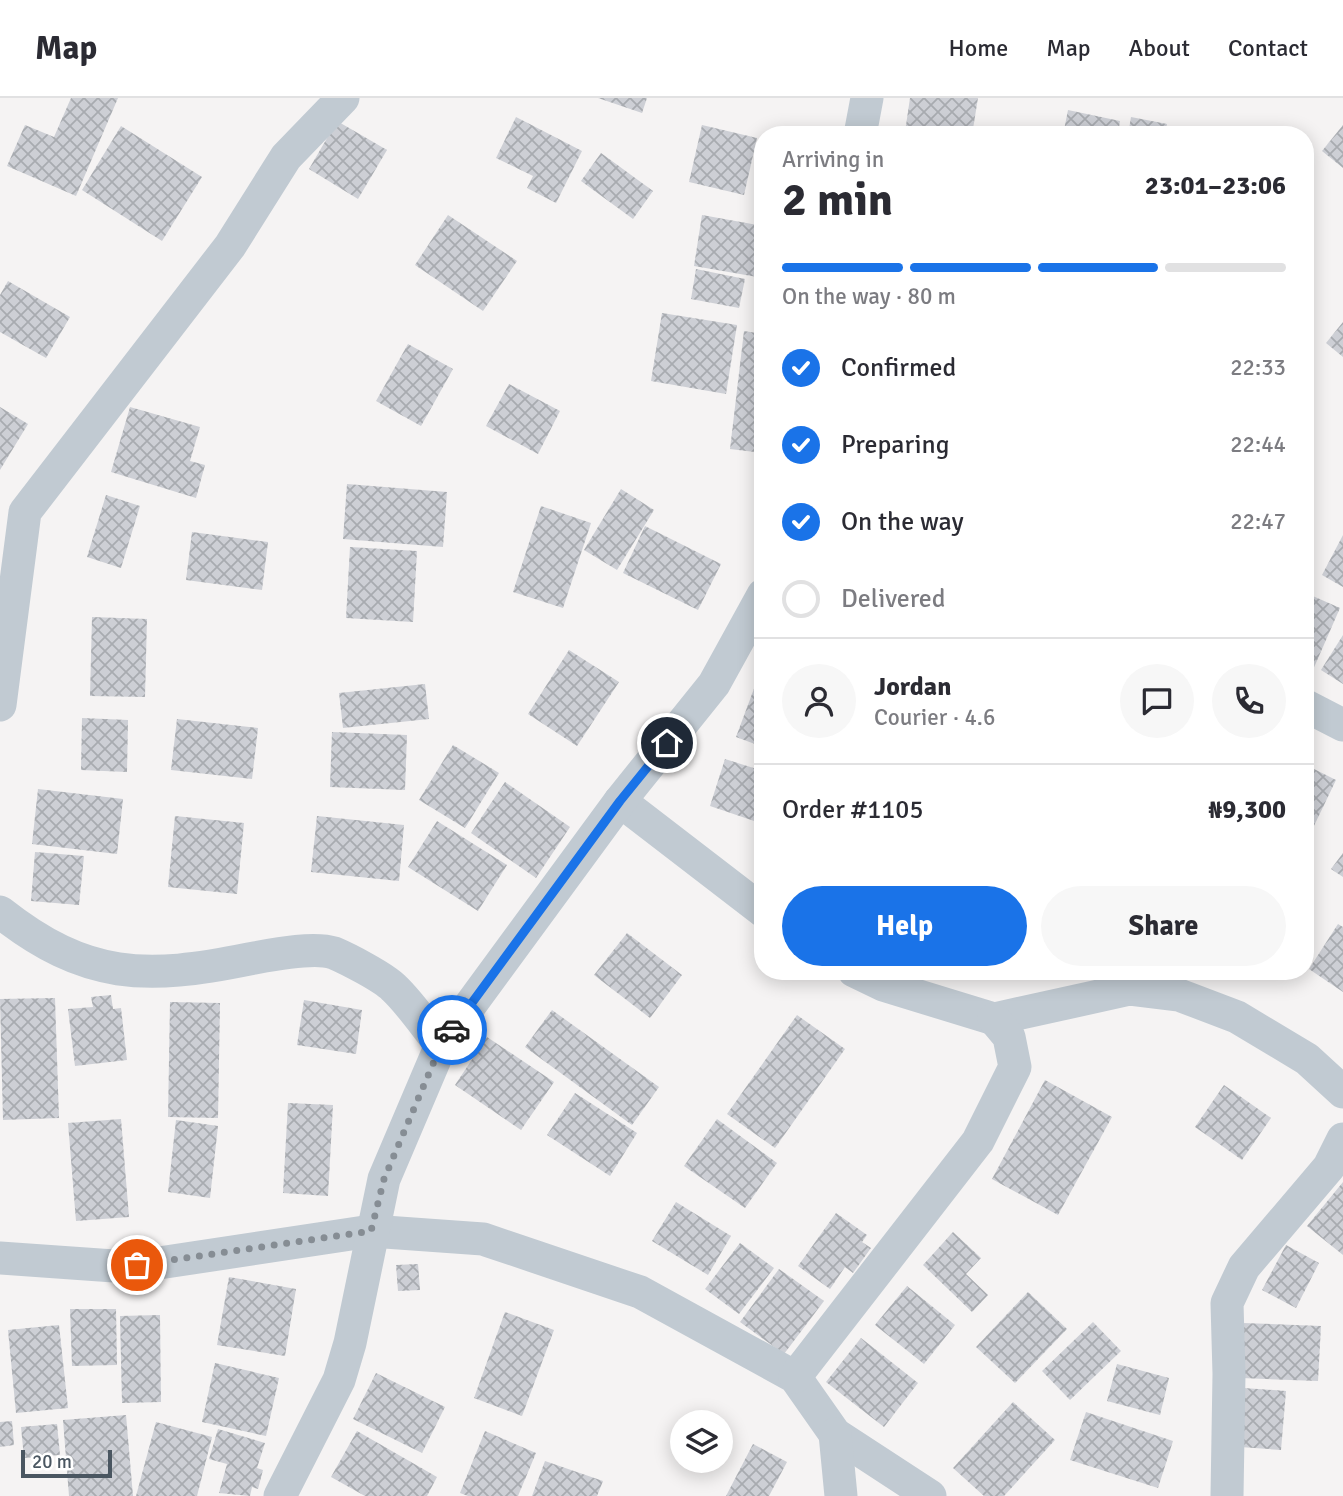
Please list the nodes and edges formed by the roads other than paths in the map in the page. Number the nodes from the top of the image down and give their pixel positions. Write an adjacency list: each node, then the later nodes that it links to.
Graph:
1 (342, 98): 4 (street)
2 (867, 98): 3 (street)
3 (862, 126)
4 (13, 507): 6 (street)
5 (754, 611): 9 (street)
6 (0, 705)
7 (1314, 710): 8 (street)
8 (1343, 725)
9 (620, 801): 10 (street); 14 (street)
10 (754, 904)
11 (0, 912): 14 (street)
12 (873, 980): 13 (street)
13 (994, 1019): 15 (street); 19 (street)
14 (441, 1045): 17 (street)
15 (1343, 1092)
16 (1343, 1139): 24 (street)
17 (371, 1231): 18 (street); 19 (street); 21 (street)
18 (0, 1258)
19 (795, 1377): 20 (street)
20 (835, 1434): 22 (street); 23 (street)
21 (280, 1496)
22 (841, 1496)
23 (930, 1496)
24 (1227, 1496)

